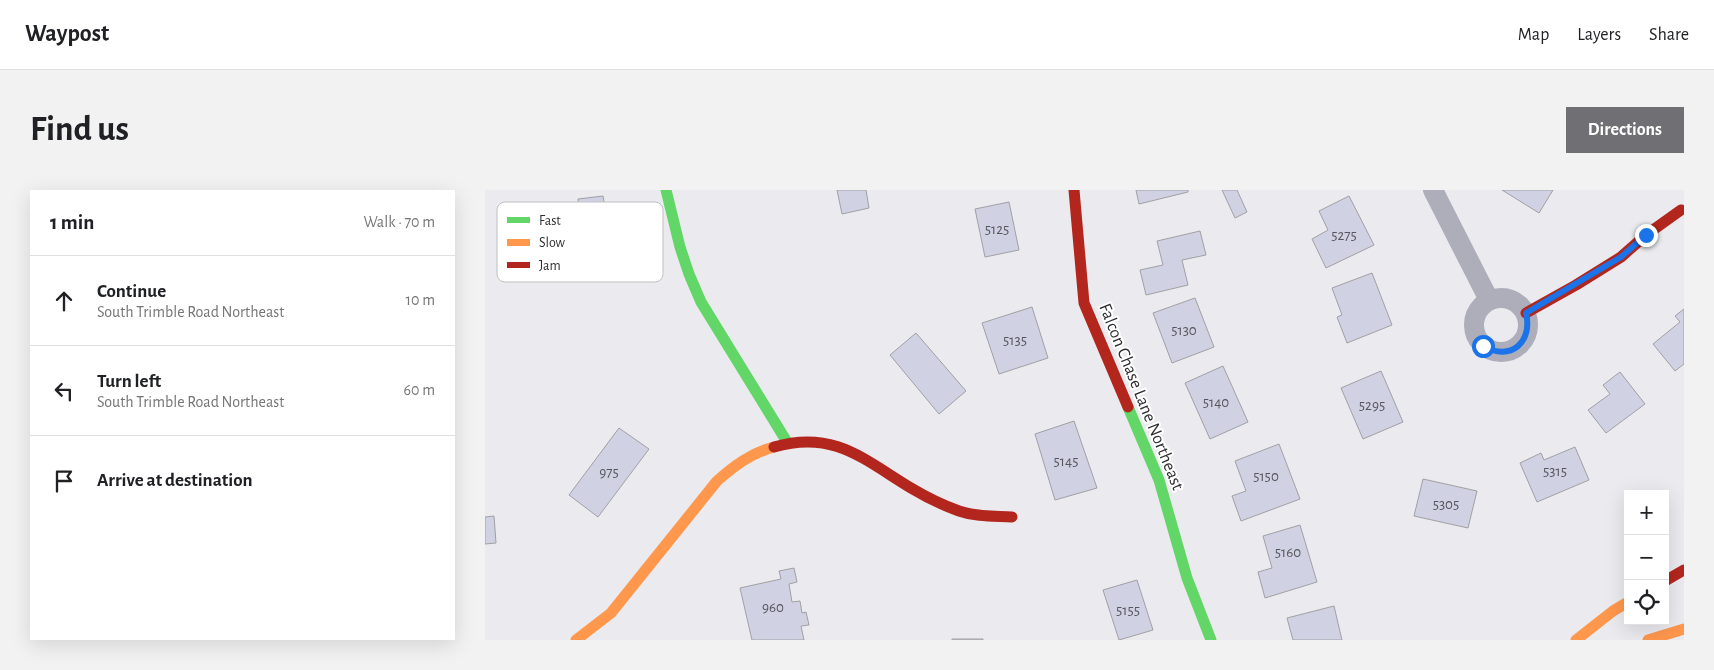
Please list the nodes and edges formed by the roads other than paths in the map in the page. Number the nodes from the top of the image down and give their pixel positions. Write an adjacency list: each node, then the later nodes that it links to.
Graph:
1 (666, 190): 7 (main road)
2 (1074, 190): 14 (main road, Falcon Chase Lane Northeast)
3 (1433, 190): 5 (street)
4 (1681, 210): 6 (main road)
5 (1489, 300): 6 (street); 6 (street)
6 (1526, 313)
7 (787, 442): 8 (main road); 13 (main road)
8 (1013, 517)
9 (1684, 570): 10 (main road)
10 (1667, 580)
11 (1624, 604): 15 (main road)
12 (1684, 629): 16 (main road)
13 (576, 640)
14 (1211, 640)
15 (1576, 640)
16 (1648, 640)

